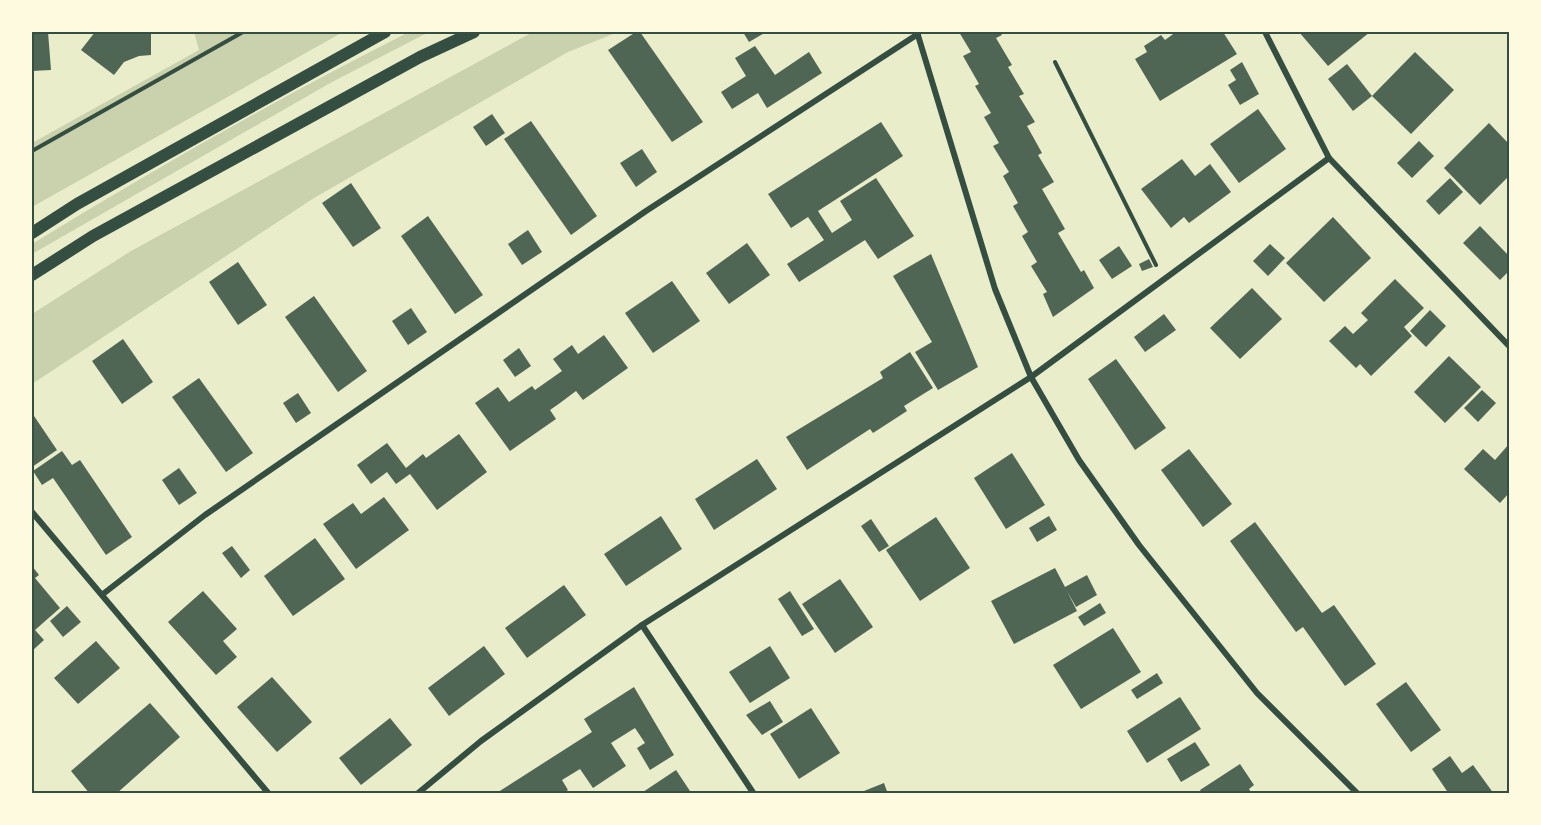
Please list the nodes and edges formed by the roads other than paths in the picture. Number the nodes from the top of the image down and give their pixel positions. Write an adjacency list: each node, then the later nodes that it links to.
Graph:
1 (385, 32): 6 (main road)
2 (474, 32): 7 (main road)
3 (917, 32): 9 (street); 11 (street)
4 (1265, 32): 5 (street)
5 (1329, 158): 8 (street); 9 (street)
6 (32, 233)
7 (32, 275)
8 (1509, 347)
9 (1030, 376): 12 (street); 16 (street)
10 (32, 512): 11 (street)
11 (103, 594): 13 (street)
12 (642, 625): 14 (street); 15 (street)
13 (269, 794)
14 (417, 794)
15 (754, 794)
16 (1358, 794)

